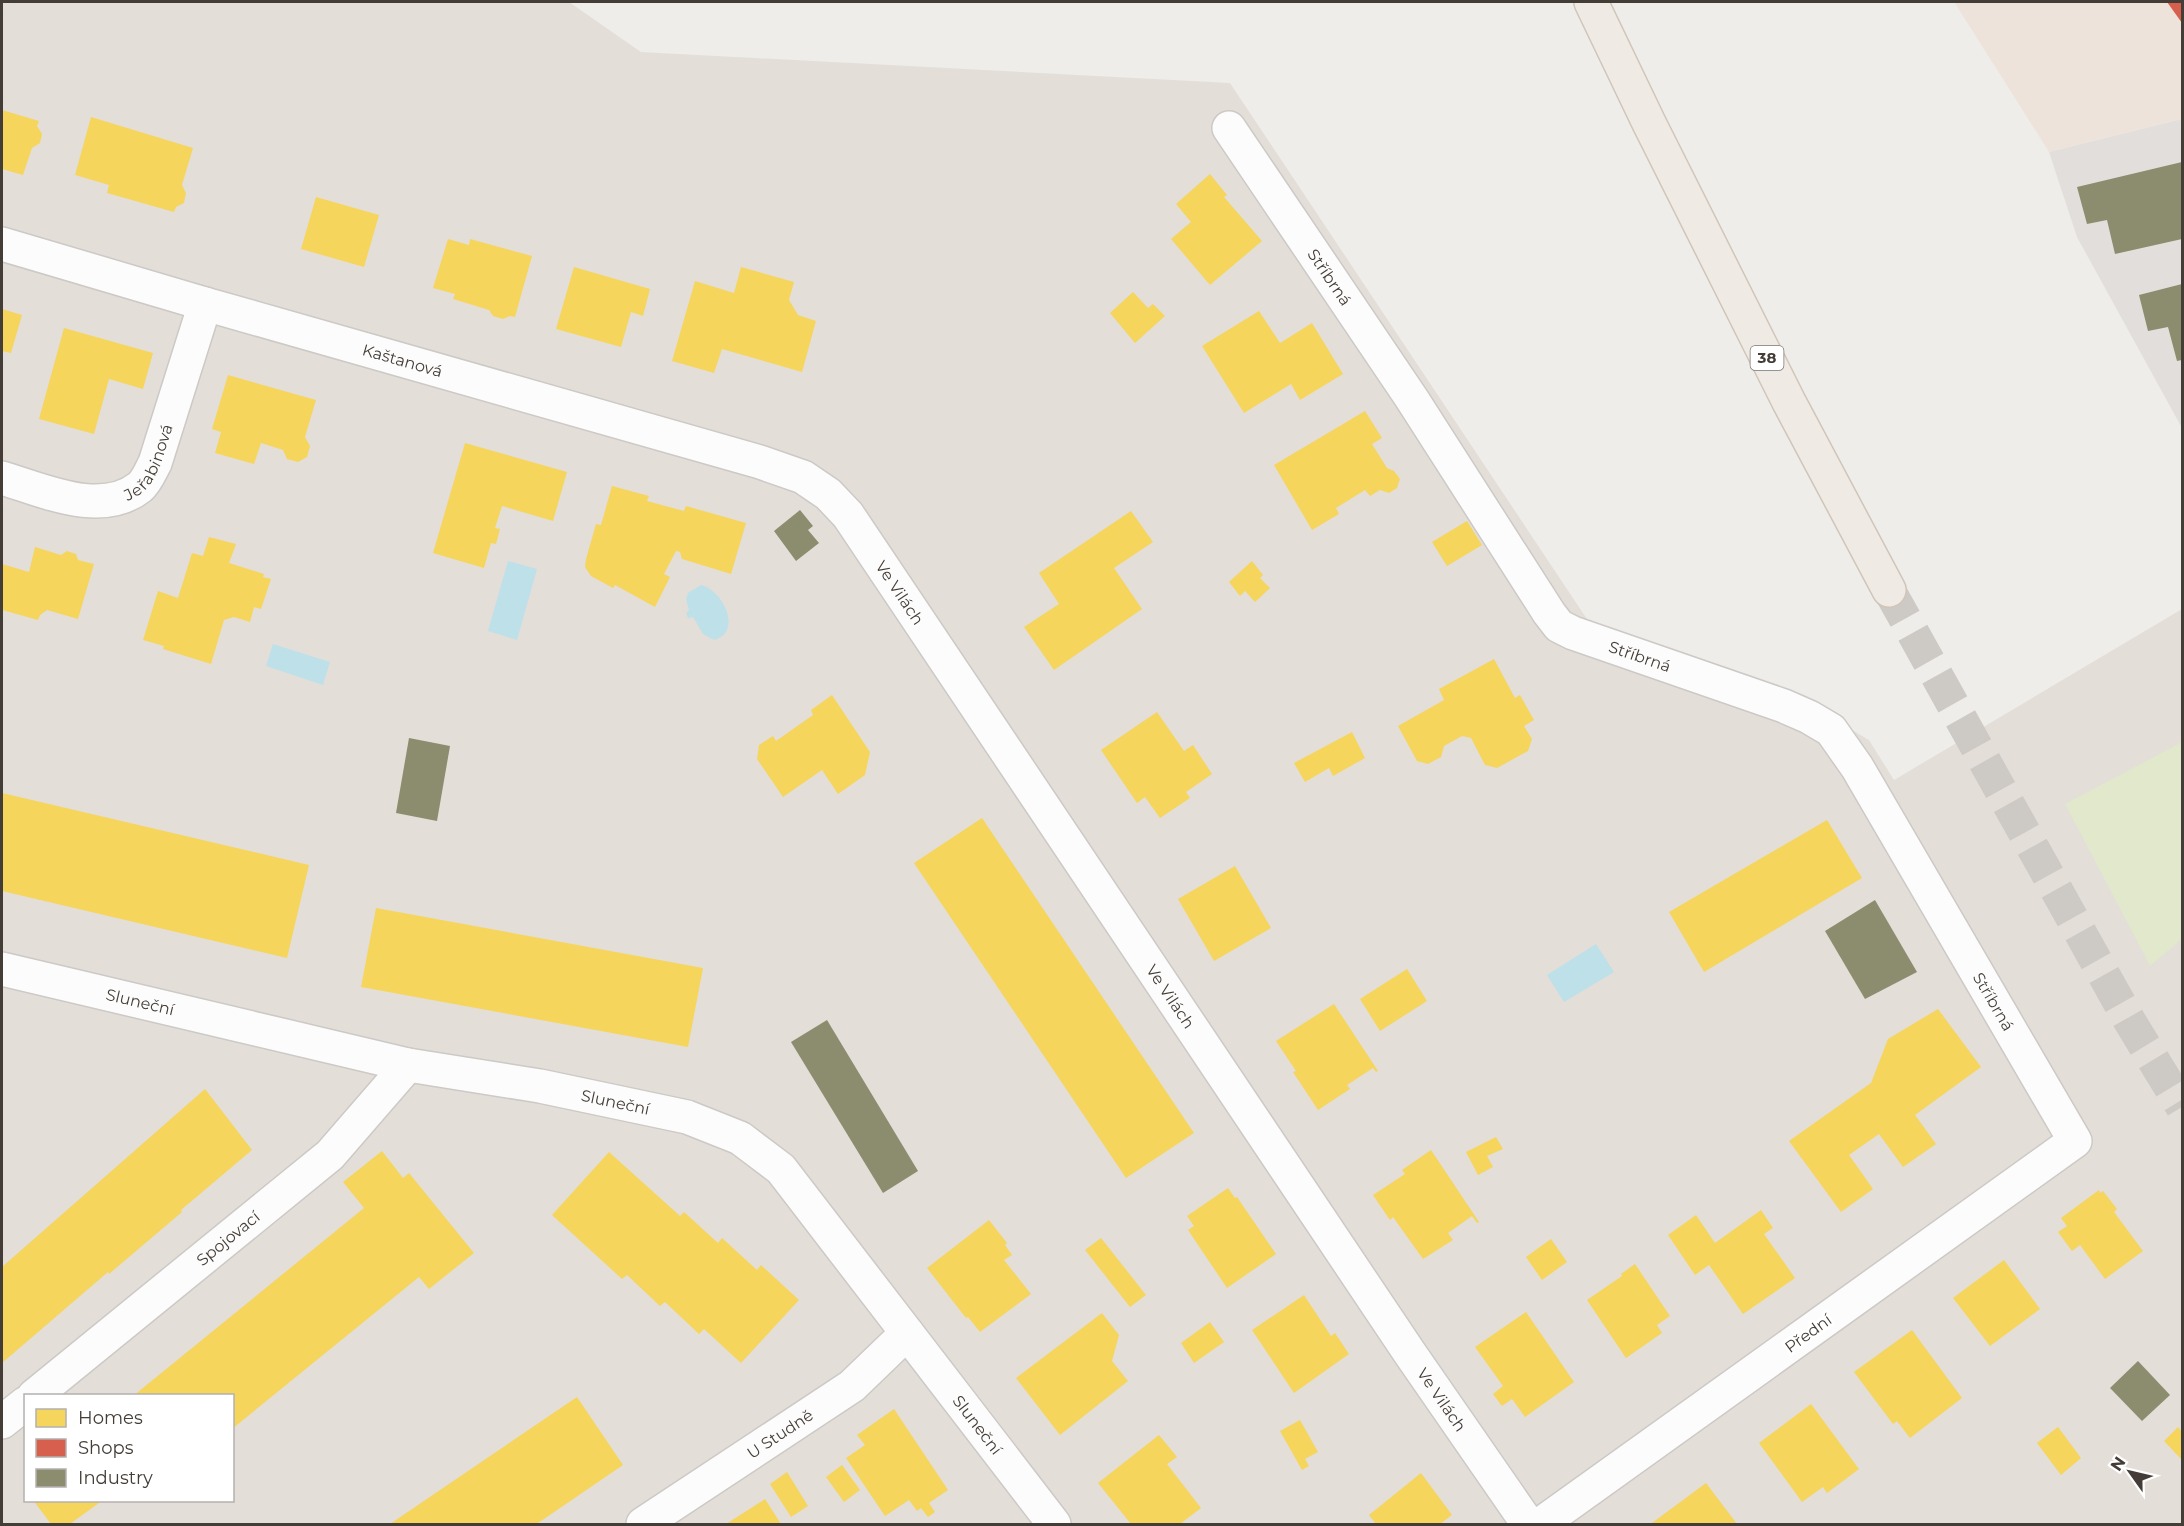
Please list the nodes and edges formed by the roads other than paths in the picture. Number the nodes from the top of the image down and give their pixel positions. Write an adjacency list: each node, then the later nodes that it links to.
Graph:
1 (1591, 2): 7 (main road, 38)
2 (1229, 128): 10 (street, Stříbrná)
3 (2, 244): 4 (street, Kaštanová)
4 (205, 304): 5 (street, Kaštanová); 6 (street, Jeřabinová)
5 (803, 477): 17 (street, Ve Vilách)
6 (2, 478)
7 (1889, 590)
8 (2, 969): 9 (street, Sluneční)
9 (408, 1065): 11 (street, Sluneční); 12 (street, Spojovací)
10 (2075, 1141): 18 (street, Přední)
11 (907, 1333): 15 (street, U Studně); 16 (street, Sluneční)
12 (35, 1394)
13 (24, 1405): 14 (street)
14 (2, 1422)
15 (643, 1524)
16 (1054, 1524)
17 (1528, 1524)
18 (1541, 1524)

